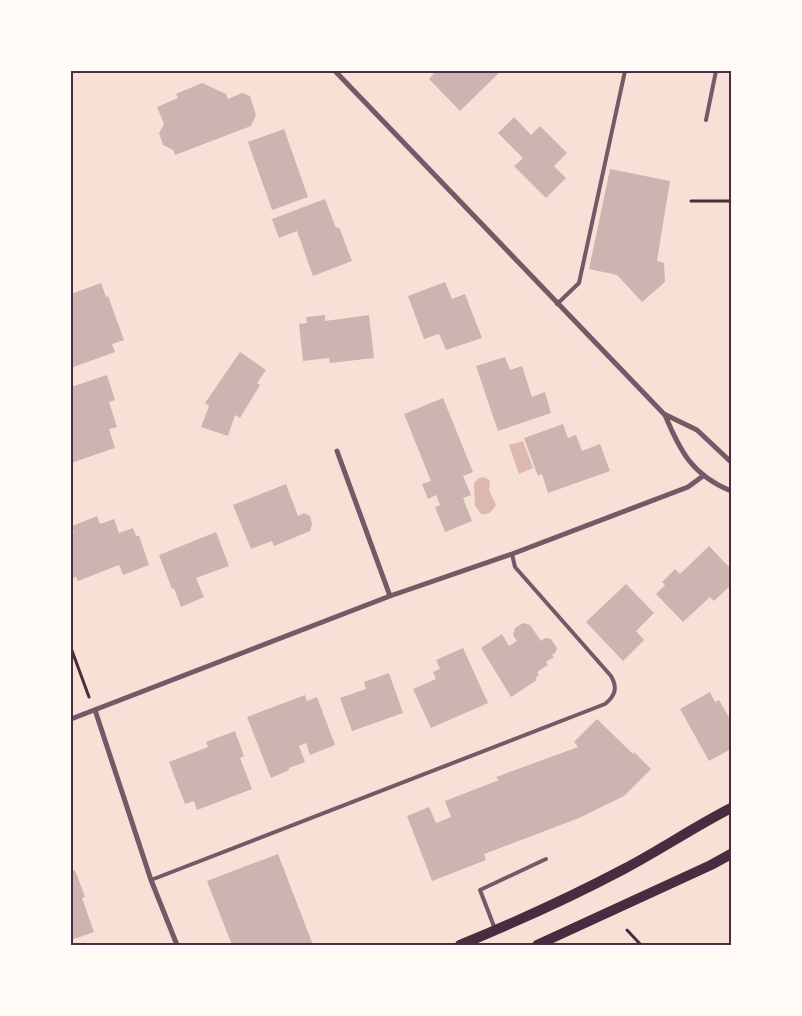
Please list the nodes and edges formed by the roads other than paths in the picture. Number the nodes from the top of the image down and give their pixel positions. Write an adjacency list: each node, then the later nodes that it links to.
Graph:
1 (335, 71): 5 (street)
2 (625, 71): 5 (lane)
3 (716, 71): 4 (lane)
4 (706, 120)
5 (557, 304): 6 (street)
6 (664, 414): 8 (street); 9 (street)
7 (337, 451): 12 (street)
8 (731, 462)
9 (703, 476): 10 (street); 11 (street)
10 (731, 491)
11 (512, 554): 12 (street); 18 (lane)
12 (390, 596): 13 (street)
13 (94, 710): 14 (street); 18 (street)
14 (71, 719)
15 (731, 808): 19 (main road)
16 (731, 854): 22 (main road)
17 (546, 859): 19 (lane)
18 (151, 880): 20 (street)
19 (496, 931): 21 (main road)
20 (176, 945)
21 (460, 945)
22 (537, 945)

